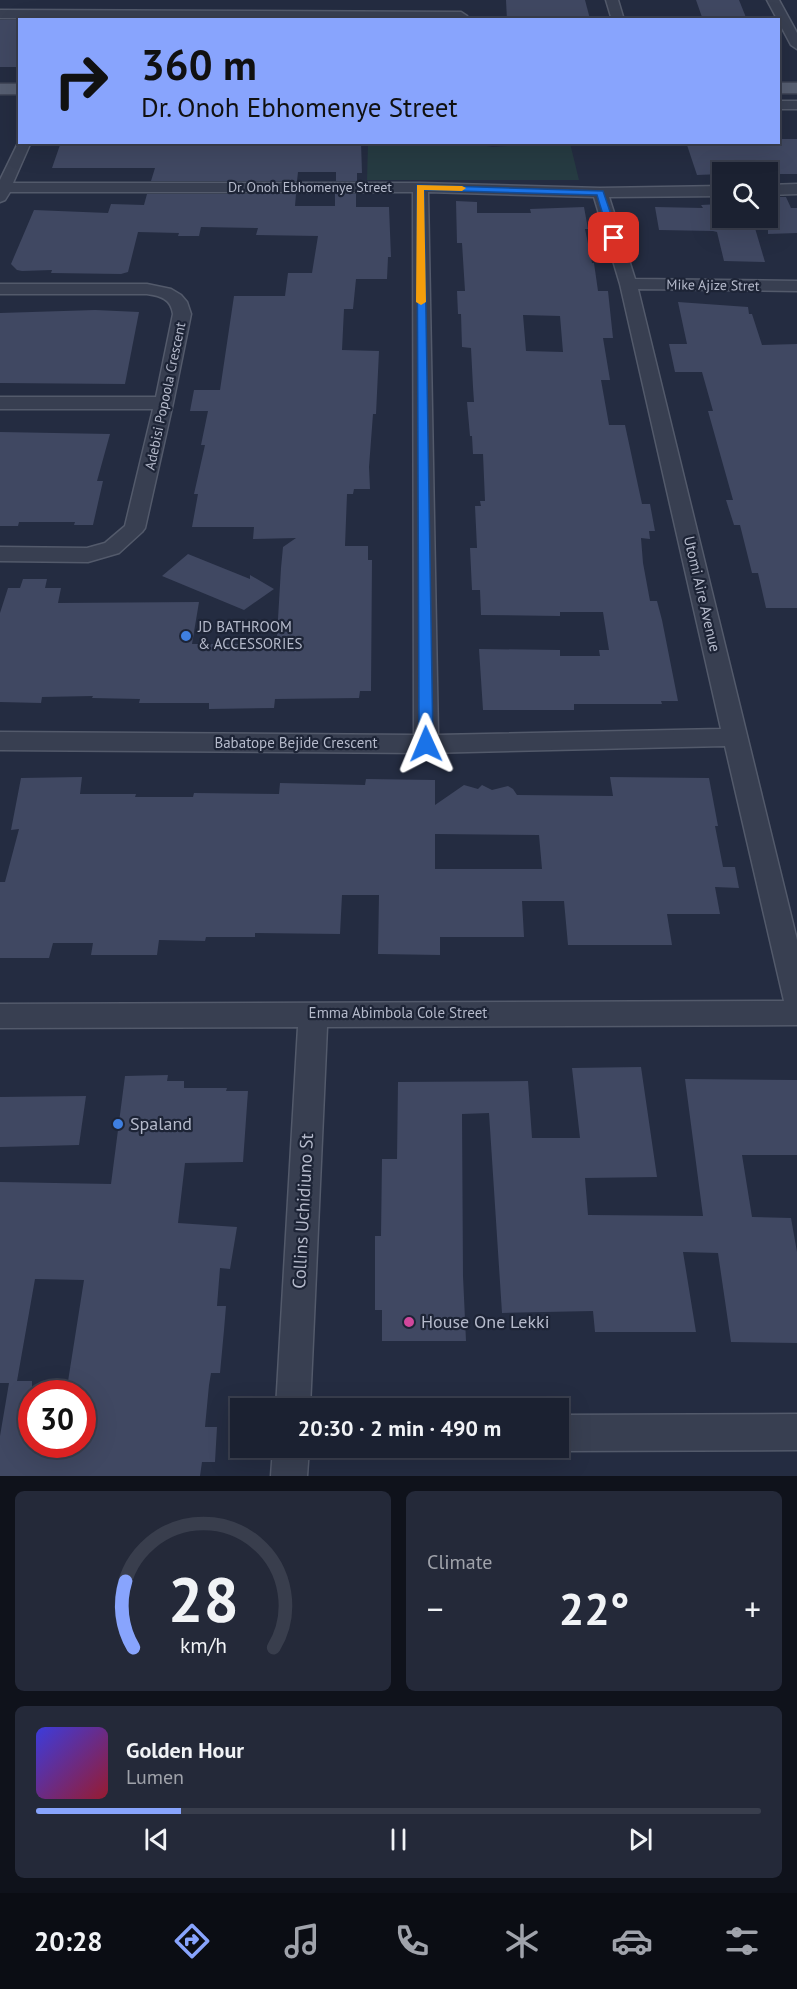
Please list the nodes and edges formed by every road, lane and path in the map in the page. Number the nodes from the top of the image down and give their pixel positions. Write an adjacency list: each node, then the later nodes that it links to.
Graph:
1 (113, 0): 6 (street)
2 (459, 0): 7 (street)
3 (612, 0): 8 (street)
4 (773, 0): 9 (street)
5 (0, 14): 6 (street)
6 (108, 14): 7 (street)
7 (461, 18)
8 (617, 18)
9 (797, 45)
10 (0, 80): 11 (main road)
11 (18, 80)
12 (780, 80): 13 (main road)
13 (797, 80)
14 (780, 88): 15 (main road)
15 (797, 88)
16 (0, 89): 17 (main road)
17 (18, 89)
18 (780, 105): 19 (street)
19 (797, 105)
20 (23, 144): 25 (street)
21 (420, 187): 25 (street, Dr. Onoh Ebhomenye Street); 26 (street, Dr. Onoh Ebhomenye Street); 35 (street)
22 (797, 189): 23 (street)
23 (778, 190)
24 (712, 191): 26 (street, Dr. Onoh Ebhomenye Street)
25 (2, 193)
26 (600, 193): 27 (street, Utomi Aire Avenue)
27 (628, 284): 28 (street, Mike Ajize Stret); 33 (street, Utomi Aire Avenue)
28 (797, 286)
29 (0, 289): 31 (street, Adebisi Popoola Crescent)
30 (0, 403): 31 (street)
31 (164, 403): 32 (street, Adebisi Popoola Crescent)
32 (0, 554)
33 (736, 737): 35 (street, Babatope Bejide Crescent); 36 (street, Utomi Aire Avenue)
34 (0, 741): 35 (street, Babatope Bejide Crescent)
35 (426, 744)
36 (797, 998)
37 (313, 1013): 38 (street, Emma Abimbola Cole Street); 39 (street, Emma Abimbola Cole Street); 40 (street, Collins Uchidiuno St)
38 (797, 1013)
39 (0, 1016)
40 (294, 1398)
41 (797, 1432): 42 (street)
42 (569, 1433)
43 (290, 1458): 44 (street)
44 (289, 1476)

